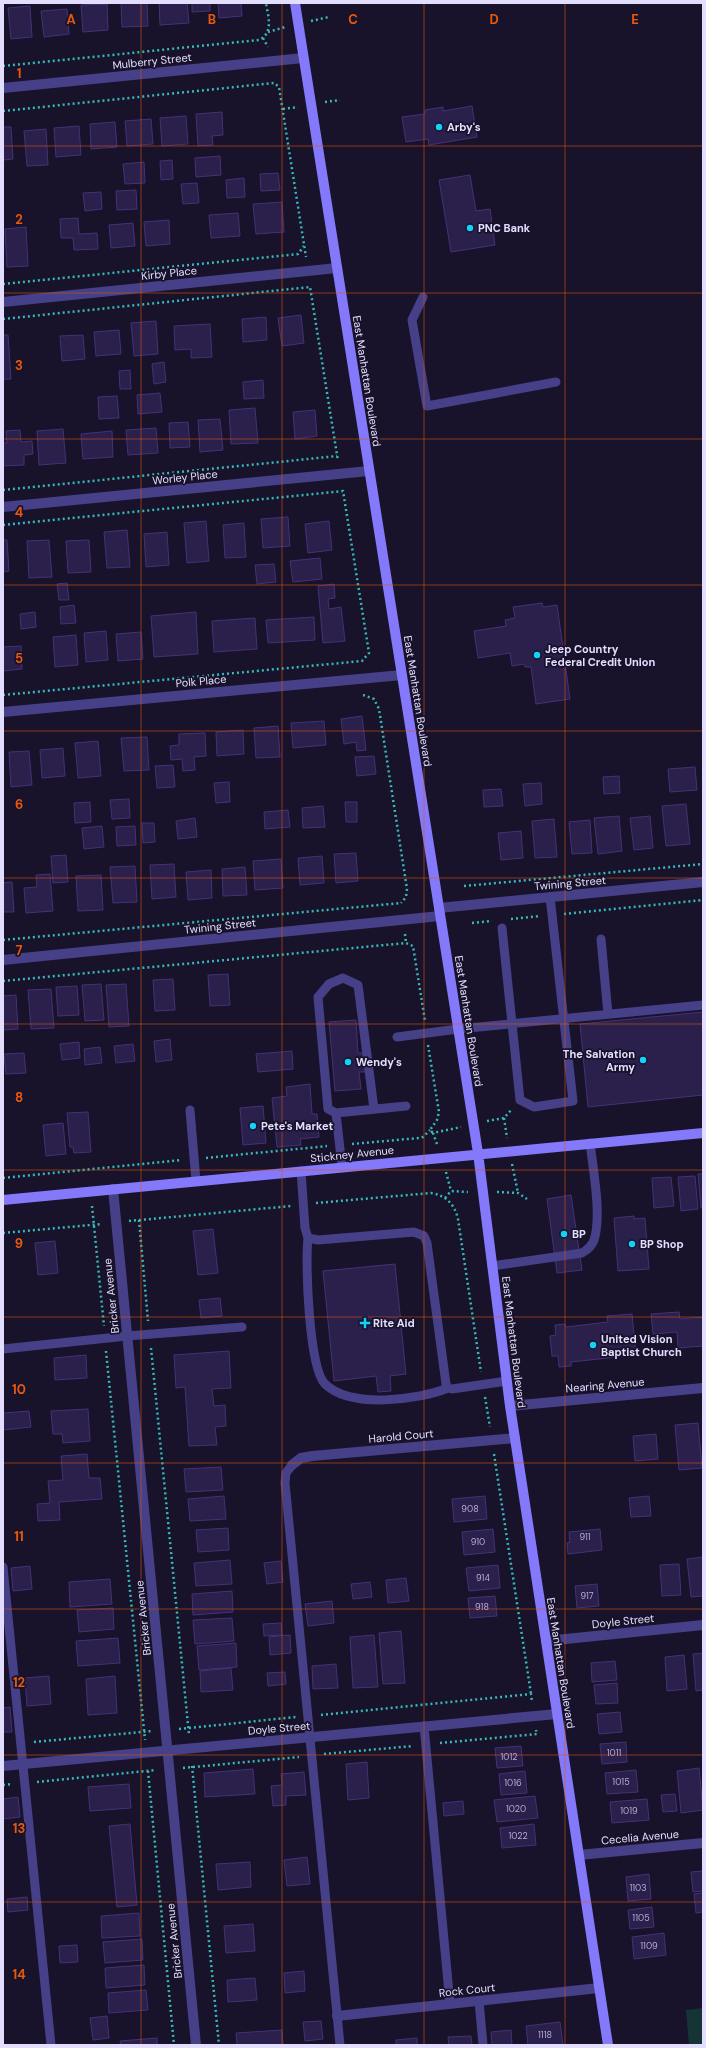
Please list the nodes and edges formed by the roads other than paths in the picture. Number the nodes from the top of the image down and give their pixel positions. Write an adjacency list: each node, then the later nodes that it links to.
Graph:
1 (295, 3): 2 (main road, East Manhattan Boulevard)
2 (303, 58): 3 (street, Mulberry Street); 4 (main road, East Manhattan Boulevard)
3 (3, 88)
4 (337, 268): 6 (street, Kirby Place); 8 (main road, East Manhattan Boulevard)
5 (423, 297): 7 (lane)
6 (3, 302)
7 (556, 382)
8 (369, 471): 9 (street, Worley Place); 10 (main road, East Manhattan Boulevard)
9 (3, 507)
10 (402, 675): 11 (street, Polk Place); 14 (main road, East Manhattan Boulevard)
11 (3, 712)
12 (703, 882): 13 (street, Twining Street)
13 (550, 897): 14 (street, Twining Street); 20 (lane)
14 (439, 912): 17 (street, Twining Street); 22 (main road, East Manhattan Boulevard)
15 (502, 928): 21 (lane)
16 (600, 939): 19 (lane)
17 (3, 960)
18 (703, 1005): 19 (lane)
19 (608, 1014): 20 (lane)
20 (564, 1018): 21 (lane); 21 (lane)
21 (511, 1024): 22 (lane)
22 (458, 1029): 23 (lane); 30 (main road, East Manhattan Boulevard)
23 (396, 1037)
24 (406, 1106): 26 (lane)
25 (190, 1110): 33 (lane)
26 (374, 1110): 27 (lane); 27 (lane)
27 (336, 1113): 31 (lane)
28 (703, 1133): 29 (main road, Stickney Avenue)
29 (590, 1143): 30 (main road, Stickney Avenue); 37 (lane)
30 (478, 1154): 31 (main road, Stickney Avenue); 37 (main road, East Manhattan Boulevard)
31 (342, 1167): 32 (main road, Stickney Avenue)
32 (301, 1171): 33 (main road, Stickney Avenue); 36 (lane)
33 (196, 1181): 34 (main road, Stickney Avenue)
34 (113, 1189): 35 (main road, Stickney Avenue); 39 (street, Bricker Avenue)
35 (3, 1200)
36 (308, 1238): 42 (lane); 42 (lane)
37 (492, 1266): 41 (main road, East Manhattan Boulevard)
38 (242, 1327): 39 (lane)
39 (127, 1336): 40 (lane); 53 (street, Bricker Avenue)
40 (3, 1349)
41 (507, 1381): 42 (lane); 44 (main road, East Manhattan Boulevard)
42 (448, 1388)
43 (703, 1388): 44 (street, Nearing Avenue)
44 (510, 1406): 45 (main road, East Manhattan Boulevard)
45 (515, 1438): 46 (street, Harold Court); 49 (main road, East Manhattan Boulevard)
46 (292, 1464): 52 (lane)
47 (3, 1567): 54 (lane)
48 (703, 1625): 49 (street, Doyle Street)
49 (546, 1640): 50 (main road, East Manhattan Boulevard)
50 (557, 1714): 51 (street, Doyle Street); 57 (main road, East Manhattan Boulevard)
51 (424, 1726): 52 (street, Doyle Street); 60 (lane)
52 (310, 1737): 53 (street, Doyle Street); 61 (lane)
53 (168, 1751): 54 (street, Doyle Street); 63 (street, Bricker Avenue)
54 (22, 1764): 55 (street, Doyle Street); 62 (lane)
55 (3, 1766)
56 (703, 1843): 57 (street, Cecelia Avenue)
57 (579, 1855): 58 (main road, East Manhattan Boulevard)
58 (599, 1988): 59 (street, Rock Court); 66 (main road, East Manhattan Boulevard)
59 (479, 2001): 60 (street, Rock Court); 65 (lane)
60 (450, 2004): 61 (street, Rock Court)
61 (337, 2016): 64 (lane)
62 (51, 2045)
63 (196, 2045)
64 (340, 2045)
65 (483, 2045)
66 (608, 2045)

